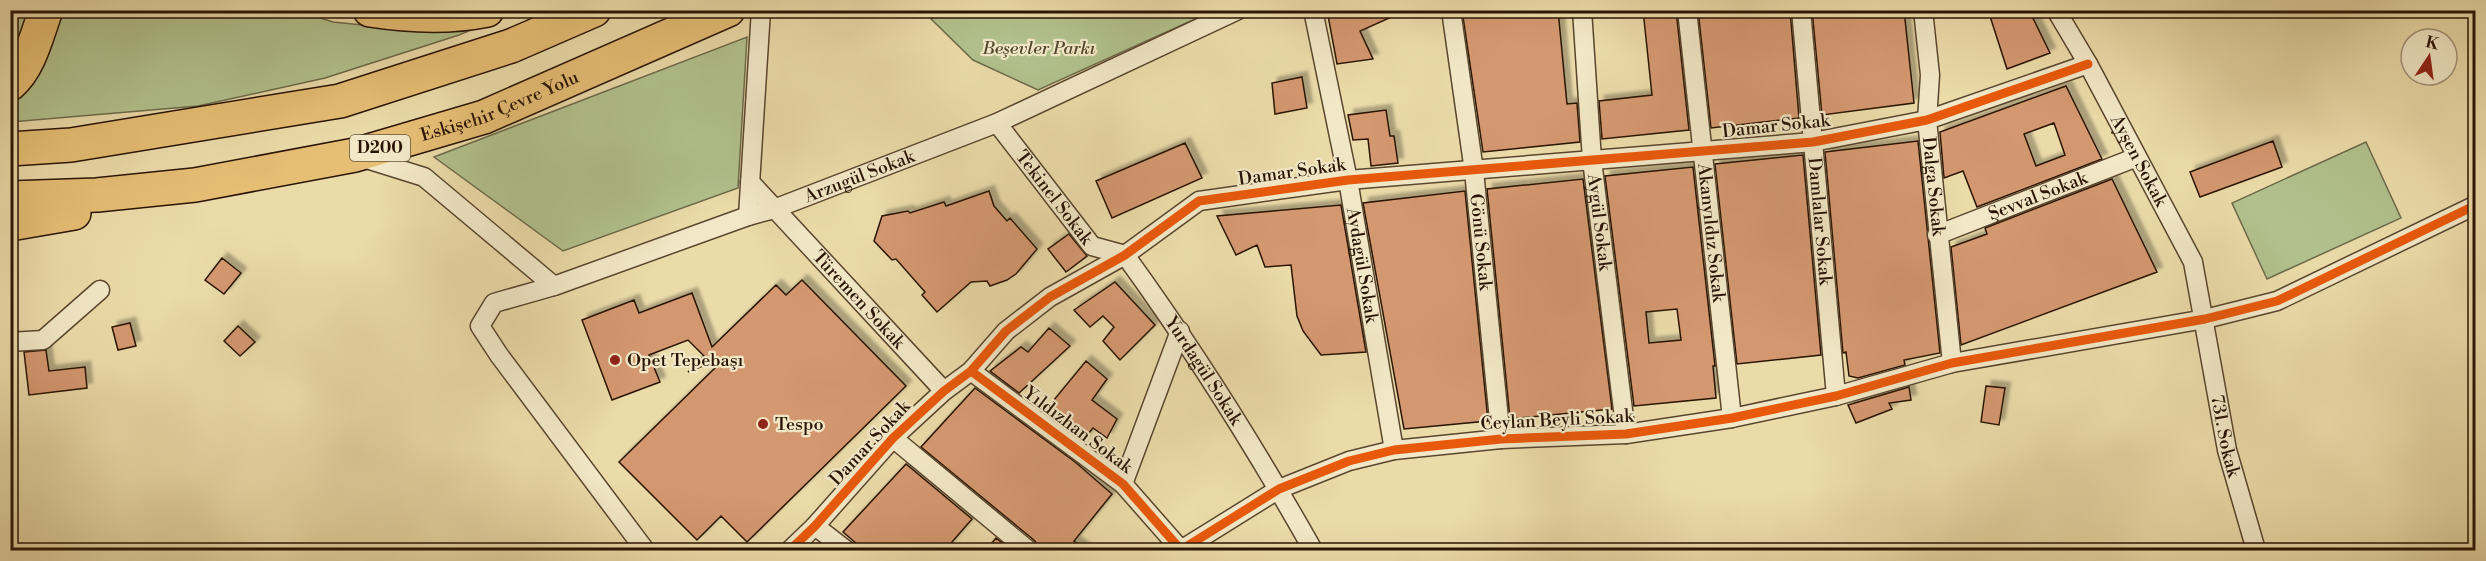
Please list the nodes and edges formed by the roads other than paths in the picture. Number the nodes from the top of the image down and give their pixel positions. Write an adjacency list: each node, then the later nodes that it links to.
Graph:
1 (46, 10): 16 (highway)
2 (370, 10): 3 (highway)
3 (487, 10)
4 (594, 10): 20 (highway)
5 (728, 10): 22 (highway, Eskişehir Çevre Yolu / D200)
6 (761, 10): 27 (street)
7 (1238, 10): 18 (street, Arzugül Sokak)
8 (1314, 10): 26 (street, Aydagül Sokak)
9 (1451, 10): 25 (street, Gönü Sokak)
10 (1582, 10): 24 (street, Aygül Sokak)
11 (1687, 10): 21 (street, Akanyıldız Sokak)
12 (1801, 10): 19 (street, Damlalar Sokak)
13 (1923, 10): 17 (street, Dalga Sokak)
14 (2056, 10): 15 (street, Ayşen Sokak)
15 (2088, 64): 17 (street, Damar Sokak); 23 (street, Ayşen Sokak)
16 (10, 84)
17 (1927, 120): 19 (street, Damar Sokak); 34 (street, Dalga Sokak)
18 (997, 123): 31 (street, Arzugül Sokak); 35 (street, Tekinel Sokak)
19 (1813, 142): 21 (street, Damar Sokak); 44 (street, Damlalar Sokak)
20 (10, 149)
21 (1701, 150): 24 (street, Damar Sokak); 45 (street, Akanyıldız Sokak)
22 (356, 155): 28 (highway, Eskişehir Çevre Yolu / D200); 36 (street)
23 (2137, 157): 34 (street, Şevval Sokak); 38 (street, Ayşen Sokak)
24 (1592, 160): 25 (street, Damar Sokak); 46 (street, Aygül Sokak)
25 (1473, 171): 26 (street, Damar Sokak); 48 (street, Gönü Sokak)
26 (1348, 180): 35 (street, Damar Sokak); 49 (street, Aydagül Sokak)
27 (750, 182): 31 (street, Türemen Sokak); 32 (street)
28 (195, 185): 29 (highway, Eskişehir Çevre Yolu / D200); 33 (highway)
29 (10, 198)
30 (2475, 205): 38 (street, Ceylan Beyli Sokak)
31 (774, 209): 32 (street, Arzugül Sokak); 43 (street, Türemen Sokak)
32 (748, 216): 36 (street, Arzugül Sokak)
33 (10, 224)
34 (1937, 235): 41 (street, Dalga Sokak)
35 (1125, 255): 39 (street, Yurdagül Sokak); 42 (street, Damar Sokak)
36 (554, 286): 53 (street, Arzugül Sokak)
37 (100, 290): 40 (street)
38 (2205, 320): 41 (street, Ceylan Beyli Sokak); 59 (street, 731. Sokak)
39 (1180, 331): 50 (street); 51 (street, Yurdagül Sokak)
40 (10, 342)
41 (1952, 363): 44 (street, Ceylan Beyli Sokak)
42 (971, 370): 43 (street, Damar Sokak); 50 (street, Yıldızhan Sokak)
43 (944, 392): 47 (street, Damar Sokak)
44 (1836, 396): 45 (street, Ceylan Beyli Sokak)
45 (1732, 418): 46 (street, Ceylan Beyli Sokak)
46 (1626, 434): 48 (street, Ceylan Beyli Sokak)
47 (893, 438): 52 (street, Damar Sokak); 56 (street)
48 (1501, 439): 49 (street, Ceylan Beyli Sokak)
49 (1394, 450): 51 (street, Ceylan Beyli Sokak)
50 (1123, 484): 57 (street, Yıldızhan Sokak)
51 (1279, 489): 57 (street, Ceylan Beyli Sokak); 58 (street, Yurdagül Sokak)
52 (815, 526): 54 (street, Damar Sokak); 55 (street)
53 (645, 550)
54 (790, 550)
55 (846, 550)
56 (1028, 550)
57 (1181, 550)
58 (1313, 550)
59 (2256, 550)

